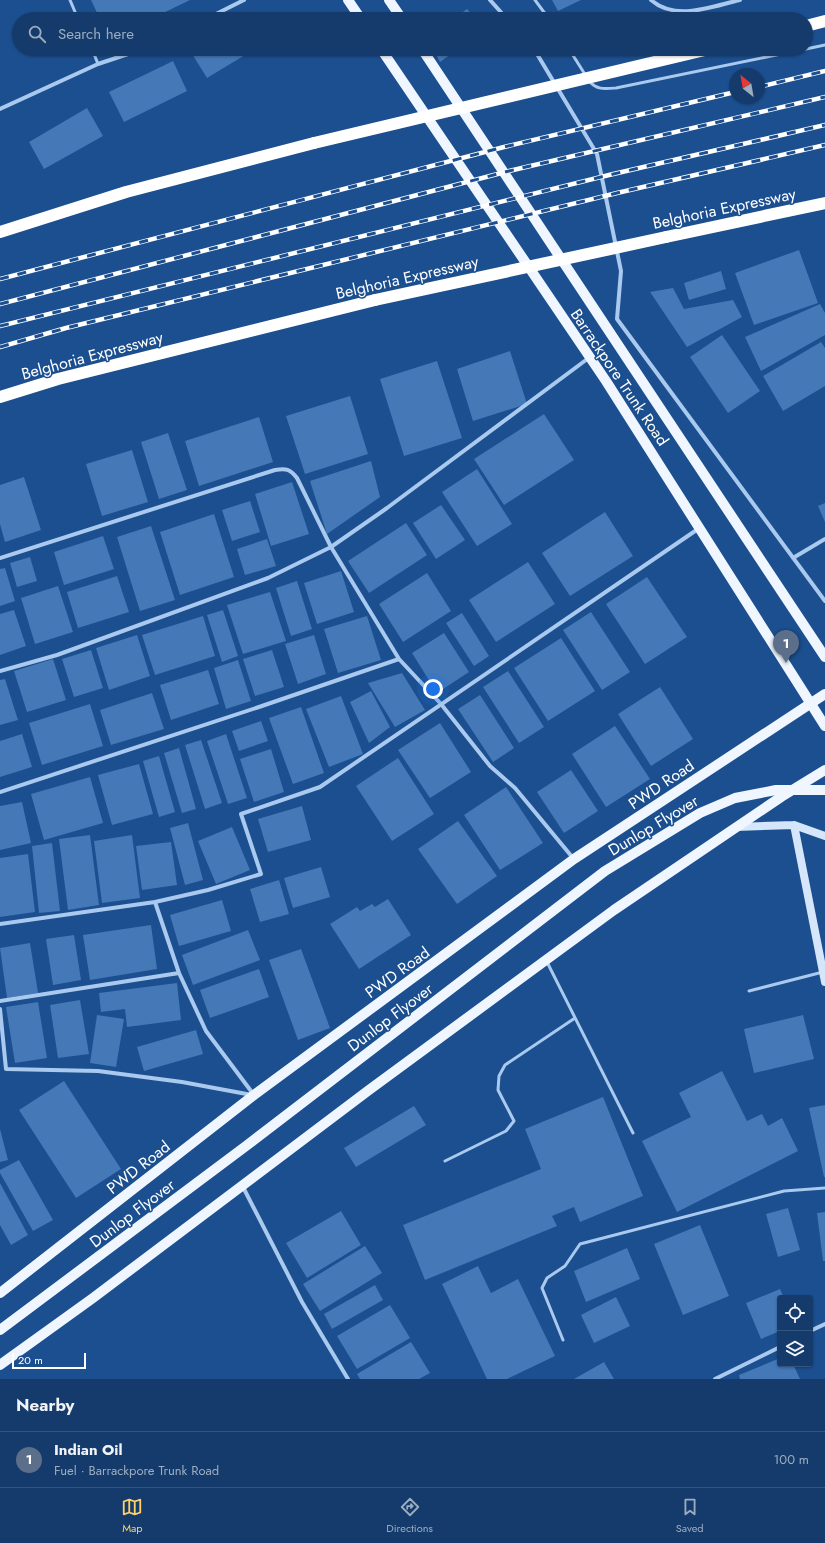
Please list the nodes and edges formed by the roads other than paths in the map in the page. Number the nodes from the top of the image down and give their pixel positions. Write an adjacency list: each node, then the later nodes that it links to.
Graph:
1 (70, 0): 9 (lane)
2 (244, 0): 10 (street)
3 (348, 0): 11 (main road)
4 (389, 0): 12 (main road)
5 (490, 0): 13 (street)
6 (534, 0): 14 (lane)
7 (651, 0): 8 (street)
8 (740, 0)
9 (75, 12)
10 (220, 12)
11 (356, 12)
12 (397, 12)
13 (501, 12)
14 (543, 12)
15 (825, 21): 16 (highway)
16 (813, 24)
17 (825, 45): 18 (lane)
18 (813, 48)
19 (95, 56): 27 (lane)
20 (123, 56): 27 (street)
21 (386, 56): 31 (main road, Barrackpore Trunk Road)
22 (427, 56): 39 (main road, Barrackpore Trunk Road)
23 (538, 56): 37 (street)
24 (573, 56): 26 (lane)
25 (680, 56): 30 (highway, bridge)
26 (770, 56)
27 (98, 64): 28 (street)
28 (0, 109)
29 (825, 203): 32 (highway, Belghoria Expressway, bridge)
30 (0, 232)
31 (590, 357): 33 (main road, Barrackpore Trunk Road); 35 (street)
32 (0, 397)
33 (700, 528): 43 (main road, Barrackpore Trunk Road); 44 (street)
34 (825, 539): 37 (street)
35 (331, 547): 36 (street); 40 (street); 41 (street)
36 (0, 558)
37 (793, 558): 38 (street)
38 (825, 601)
39 (825, 657)
40 (399, 659): 44 (street); 48 (street)
41 (0, 671)
42 (825, 694): 43 (main road, PWD Road)
43 (810, 702): 45 (main road, Barrackpore Trunk Road); 52 (main road, PWD Road)
44 (441, 704): 52 (street); 53 (street)
45 (825, 726)
46 (825, 770): 50 (main road)
47 (825, 790): 72 (main road, Dunlop Flyover, bridge)
48 (0, 792)
49 (794, 825): 50 (street); 51 (street); 56 (street)
50 (736, 827): 55 (main road)
51 (825, 836)
52 (574, 860): 65 (main road, PWD Road)
53 (155, 902): 54 (street); 57 (street)
54 (0, 924)
55 (546, 960): 62 (lane); 68 (main road)
56 (823, 972): 58 (street); 59 (lane)
57 (179, 973): 60 (street); 65 (street)
58 (825, 982)
59 (749, 991)
60 (0, 1001)
61 (0, 1009): 63 (street)
62 (575, 1018): 66 (lane); 67 (lane)
63 (6, 1068): 64 (street); 65 (street)
64 (0, 1070)
65 (254, 1095): 70 (main road, PWD Road)
66 (633, 1133)
67 (445, 1161)
68 (242, 1185): 76 (main road); 77 (street)
69 (825, 1188): 74 (lane)
70 (0, 1293)
71 (825, 1324): 73 (street)
72 (0, 1330)
73 (813, 1330)
74 (563, 1340)
75 (777, 1348): 78 (street)
76 (0, 1365)
77 (348, 1379)
78 (716, 1379)

